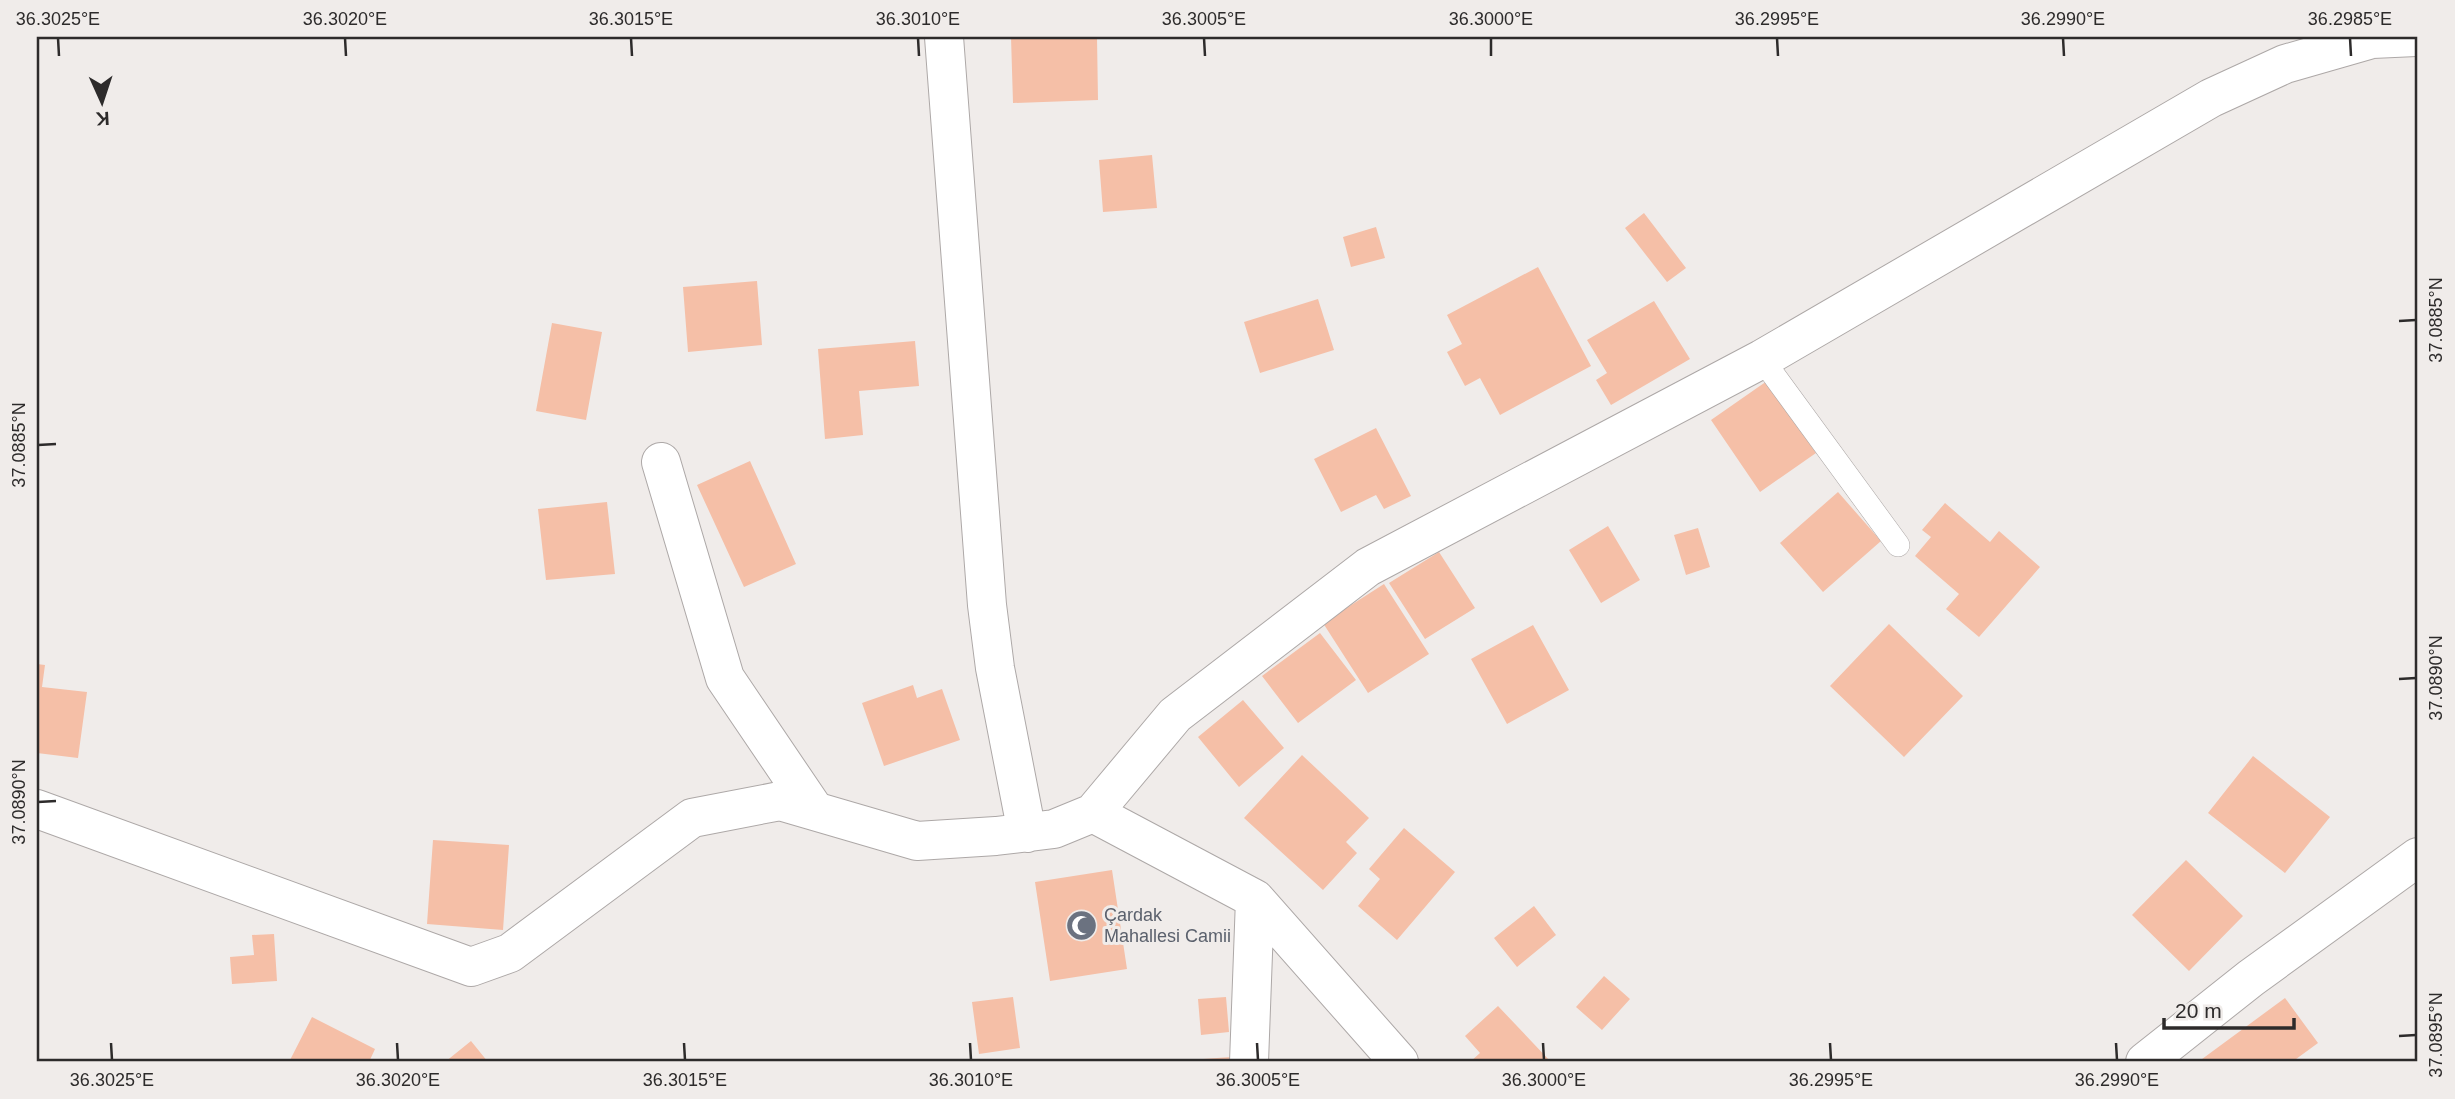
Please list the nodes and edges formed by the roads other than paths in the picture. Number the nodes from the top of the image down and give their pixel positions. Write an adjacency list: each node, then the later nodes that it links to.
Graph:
1 (944, 37): 9 (street)
2 (2416, 37): 3 (street)
3 (1762, 359): 5 (lane); 8 (street)
4 (661, 462): 7 (street)
5 (1898, 545)
6 (37, 809): 7 (street)
7 (815, 811): 9 (street)
8 (1093, 813): 9 (street); 11 (street)
9 (1027, 833)
10 (2418, 857): 14 (street)
11 (1255, 899): 12 (street); 13 (street)
12 (1249, 1062)
13 (1399, 1062)
14 (2145, 1062)

